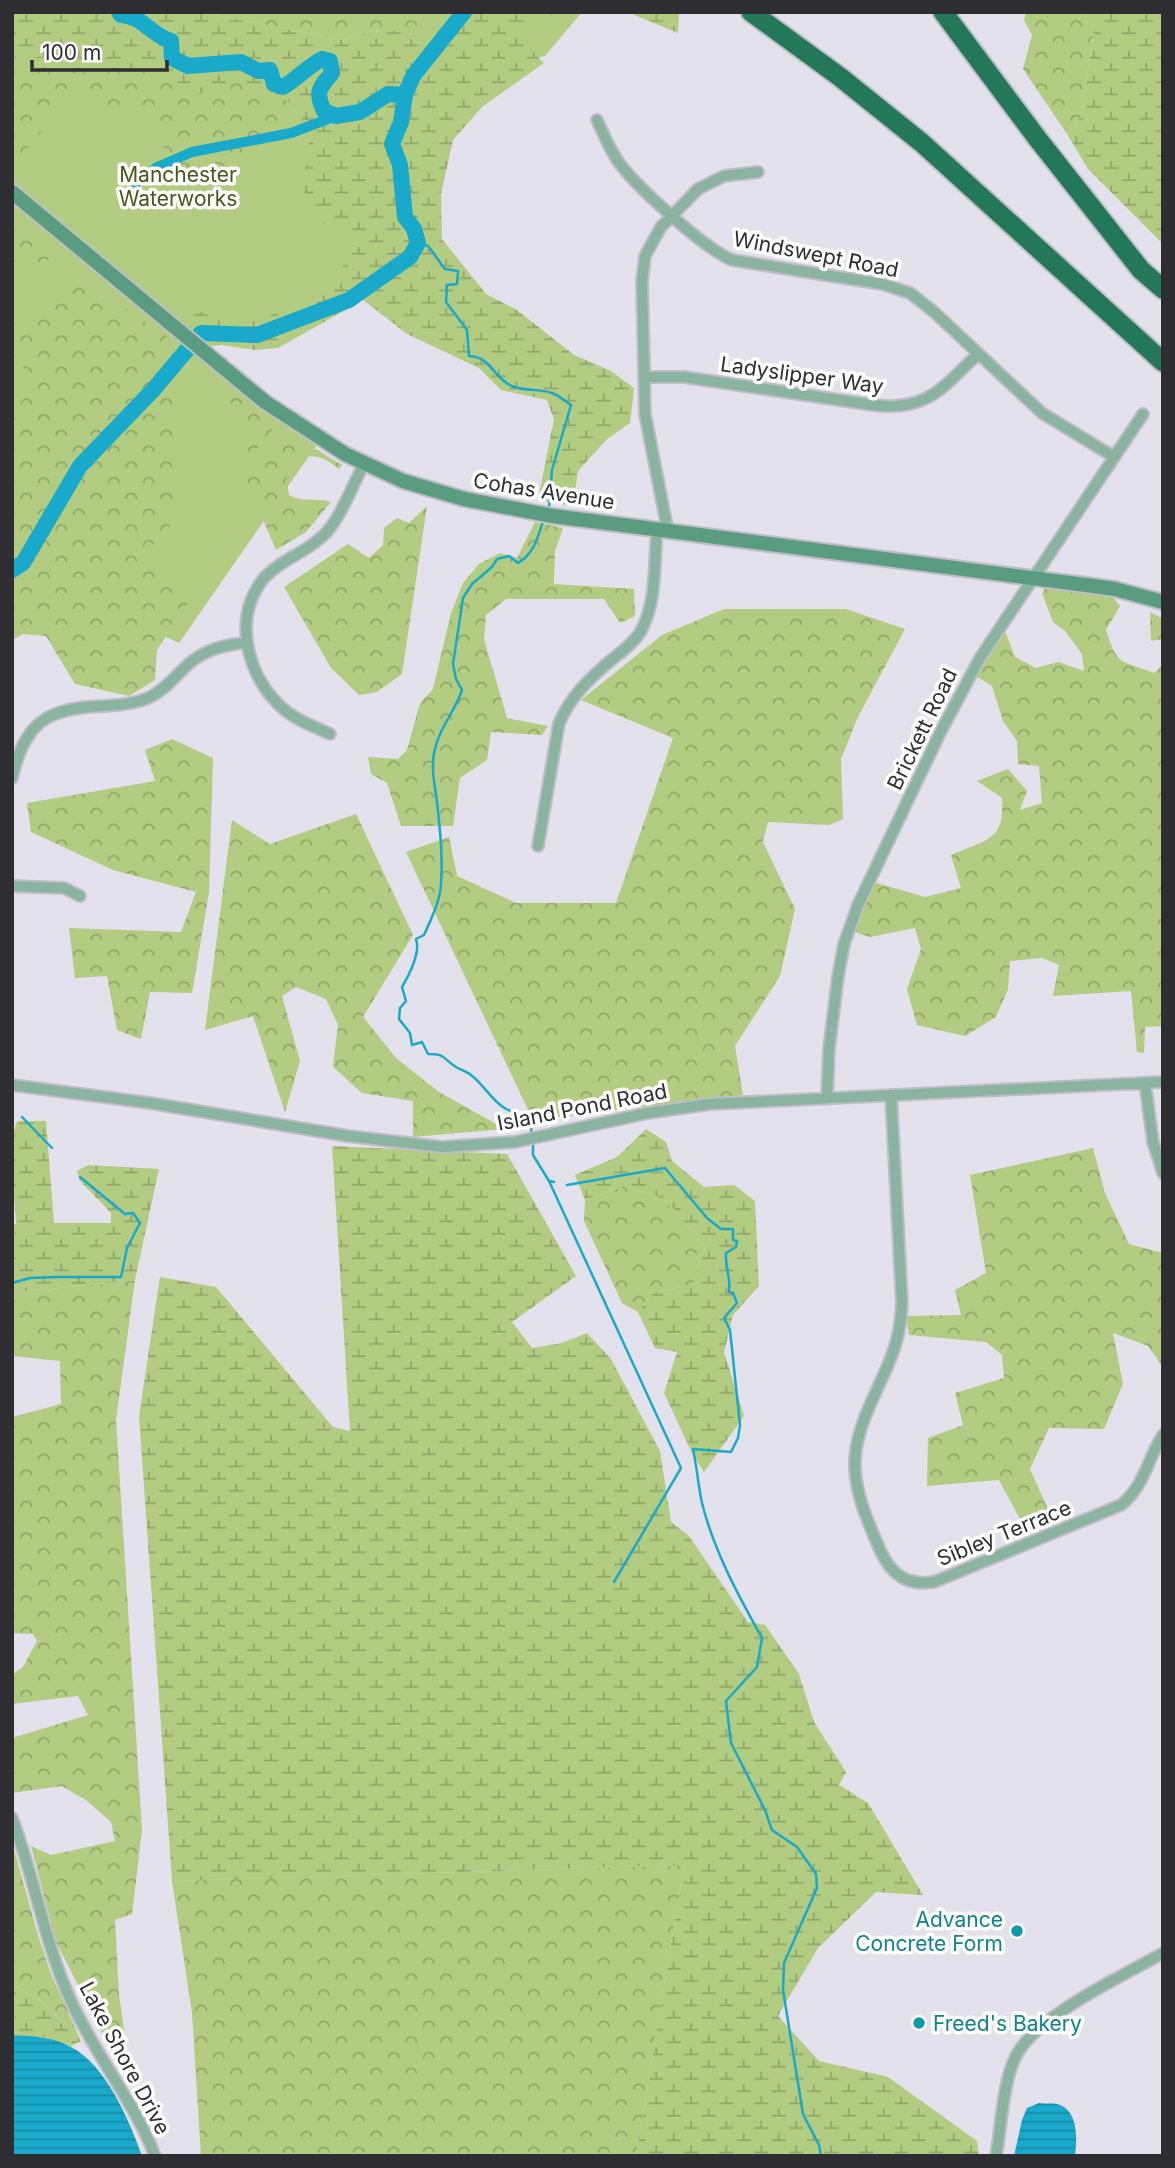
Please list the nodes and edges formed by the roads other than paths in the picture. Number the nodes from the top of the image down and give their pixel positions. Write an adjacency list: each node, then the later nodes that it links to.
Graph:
1 (751, 12): 9 (highway)
2 (943, 12): 7 (highway)
3 (597, 120): 6 (street, Windswept Road)
4 (758, 172): 6 (street)
5 (12, 192): 13 (street, Cohas Avenue)
6 (672, 214): 8 (street, Windswept Road); 10 (street)
7 (1163, 289)
8 (978, 354): 10 (street, Ladyslipper Way); 12 (street, Windswept Road)
9 (1163, 362)
10 (644, 377): 14 (street)
11 (1143, 414): 12 (street, Brickett Road)
12 (1114, 457): 15 (street, Brickett Road)
13 (364, 464): 14 (street, Cohas Avenue); 17 (street)
14 (663, 531): 15 (street, Cohas Avenue); 20 (street)
15 (1032, 579): 16 (street, Cohas Avenue); 27 (street, Brickett Road)
16 (1163, 602)
17 (246, 643): 18 (street); 19 (street)
18 (330, 734)
19 (12, 778)
20 (538, 846)
21 (12, 884): 22 (street)
22 (80, 896)
23 (1163, 1082): 24 (street, Island Pond Road)
24 (1145, 1083): 26 (street, Island Pond Road); 28 (street)
25 (12, 1085): 27 (street, Island Pond Road)
26 (891, 1095): 27 (street, Island Pond Road); 29 (street, Sibley Terrace)
27 (827, 1098)
28 (1163, 1173)
29 (1163, 1435)
30 (12, 1818): 32 (street, Lake Shore Drive)
31 (1163, 1953): 33 (street)
32 (155, 2156)
33 (996, 2156)

